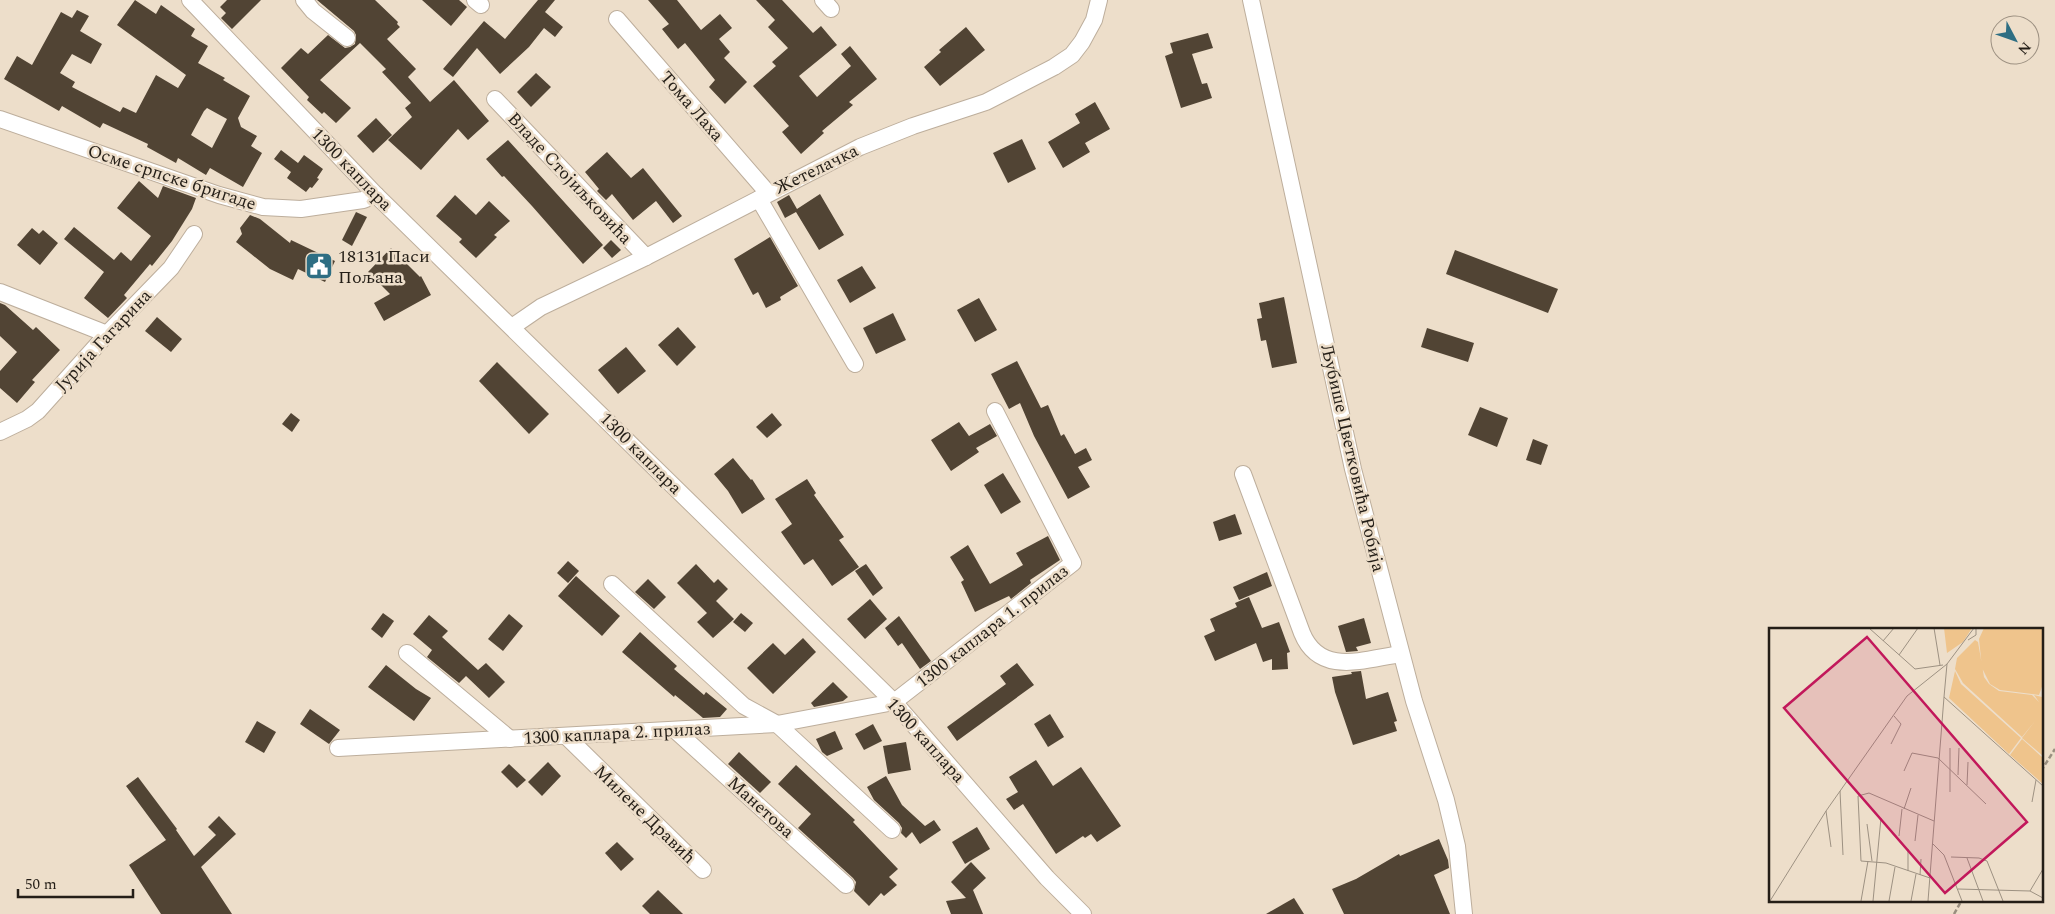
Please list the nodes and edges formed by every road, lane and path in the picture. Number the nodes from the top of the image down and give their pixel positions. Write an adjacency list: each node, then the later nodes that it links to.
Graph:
1 (190, 0): 9 (street, 1300 каплара)
2 (304, 0): 6 (street)
3 (1098, 0): 10 (street, Жетелачка)
4 (1251, 0): 22 (street, Љубише Цветковића Робија)
5 (617, 19): 10 (street, Тома Лаха)
6 (347, 38)
7 (495, 98): 12 (street, Владе Стојиљковића)
8 (0, 119): 9 (street, Осме српске бригаде)
9 (376, 195): 14 (street, 1300 каплара)
10 (764, 196): 12 (street, Жетелачка); 16 (street, Тома Лаха)
11 (194, 234): 15 (street, Јурија Гагарина)
12 (646, 257): 14 (street, Жетелачка)
13 (0, 292): 15 (street)
14 (512, 327): 23 (street, 1300 каплара)
15 (107, 334): 18 (street, Јурија Гагарина)
16 (855, 364)
17 (995, 411): 23 (street, 1300 каплара 1. прилаз)
18 (0, 432)
19 (1243, 474): 22 (street)
20 (612, 584): 24 (street)
21 (407, 653): 27 (street)
22 (1401, 654): 36 (street, Љубише Цветковића Робија)
23 (894, 702): 24 (street, 1300 каплара 2. прилаз); 35 (street, 1300 каплара)
24 (777, 724): 25 (street, 1300 каплара 2. прилаз); 31 (street)
25 (675, 730): 26 (street, 1300 каплара 2. прилаз); 33 (street, Манетова)
26 (566, 736): 27 (street, 1300 каплара 2. прилаз); 32 (street, Милене Дравић)
27 (510, 739): 28 (street, 1300 каплара 2. прилаз)
28 (338, 748)
29 (2055, 749): 30 (path)
30 (2042, 770)
31 (892, 830)
32 (703, 870)
33 (846, 885)
34 (1961, 902): 37 (path)
35 (1083, 914)
36 (1464, 914)
37 (1954, 914)

